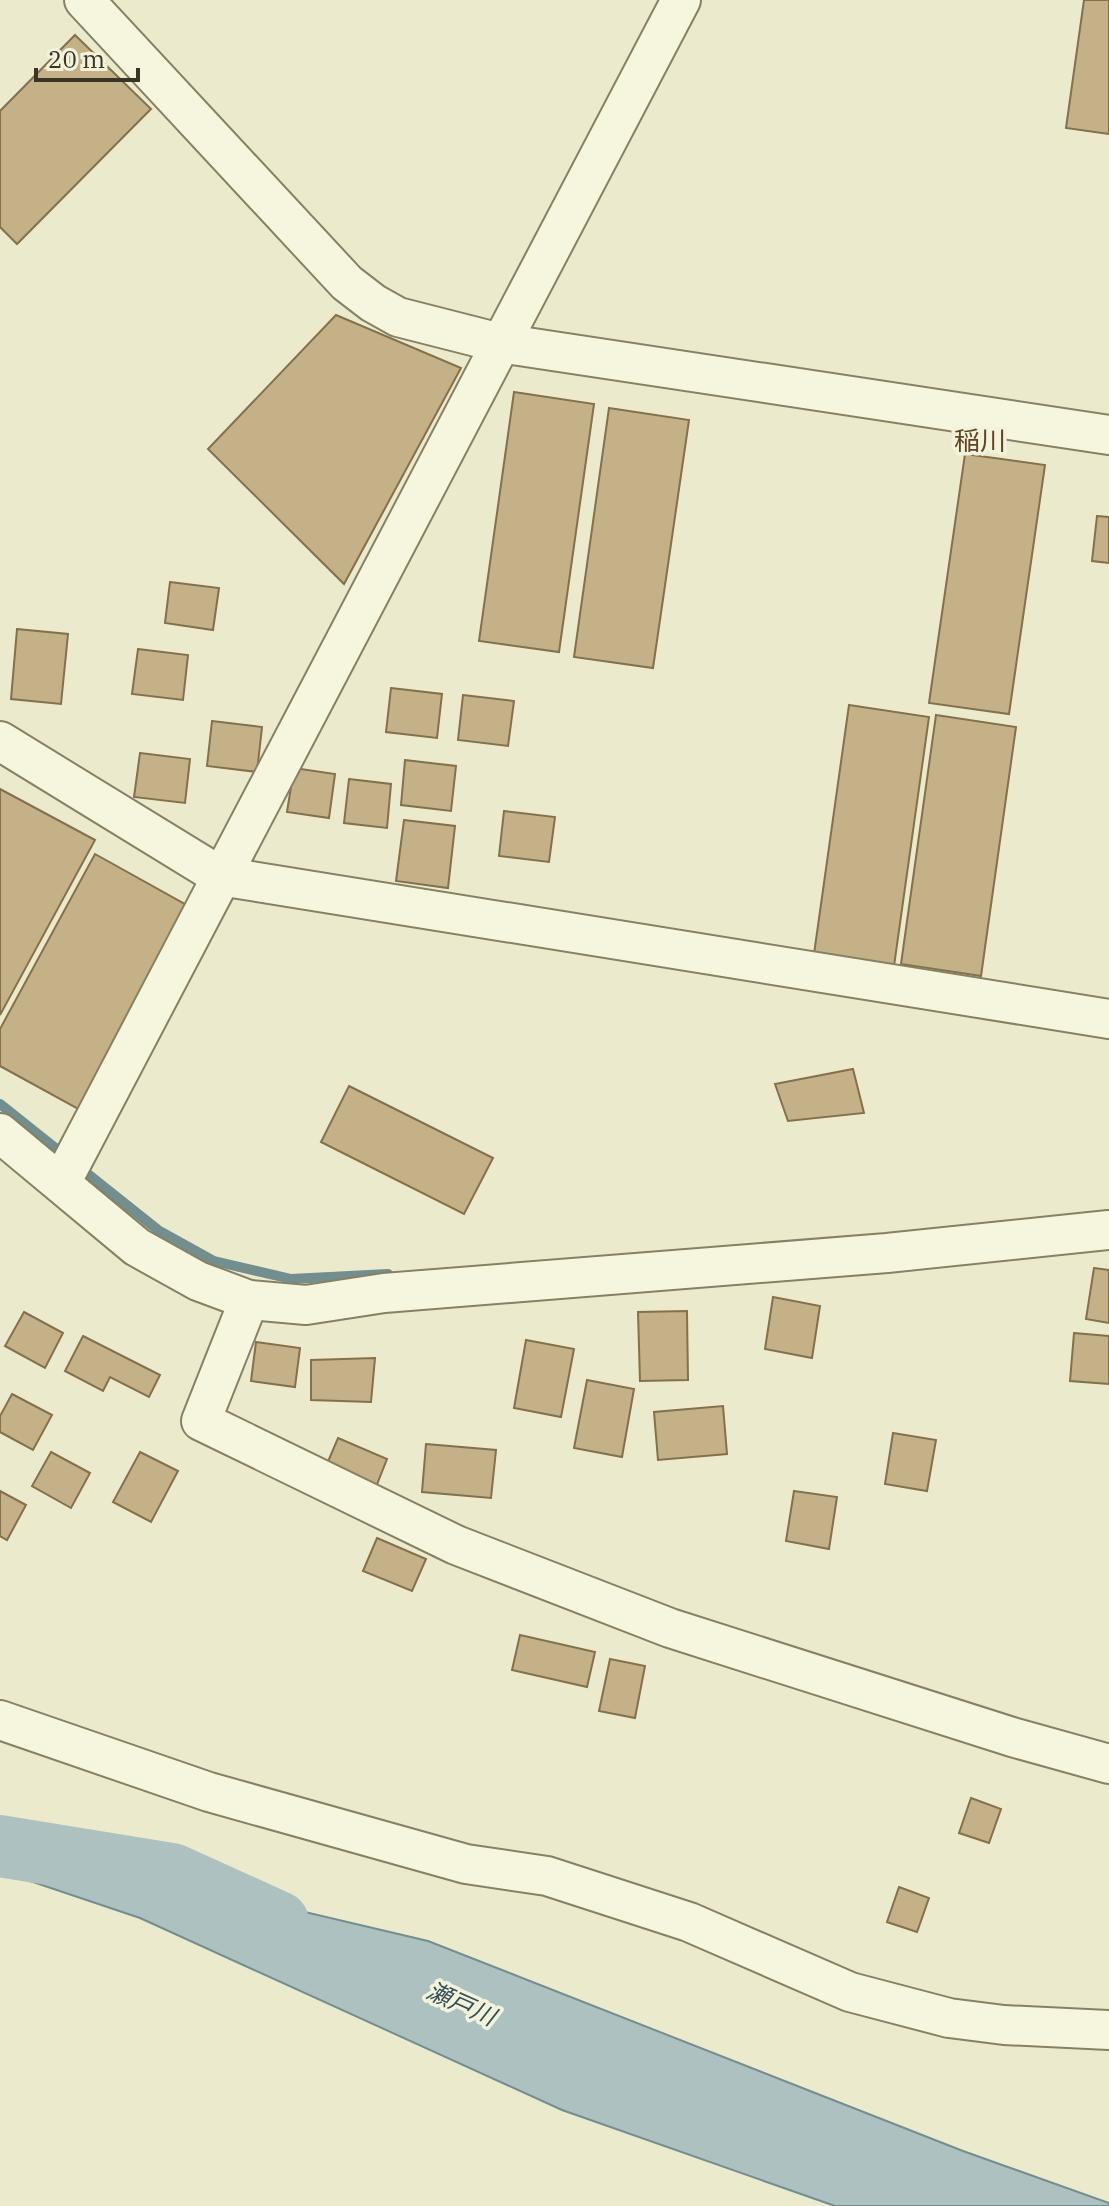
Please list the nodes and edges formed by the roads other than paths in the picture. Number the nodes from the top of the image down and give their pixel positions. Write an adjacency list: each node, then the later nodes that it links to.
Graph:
1 (84, 0): 3 (street)
2 (681, 0): 3 (street)
3 (500, 343): 4 (street); 6 (street)
4 (1109, 435)
5 (0, 741): 6 (street)
6 (220, 876): 7 (street); 9 (street)
7 (1109, 1019)
8 (0, 1133): 9 (street)
9 (61, 1183): 11 (street)
10 (1109, 1230): 11 (street)
11 (249, 1300): 13 (street)
12 (0, 1720): 14 (street)
13 (1109, 1764)
14 (1109, 2030)

